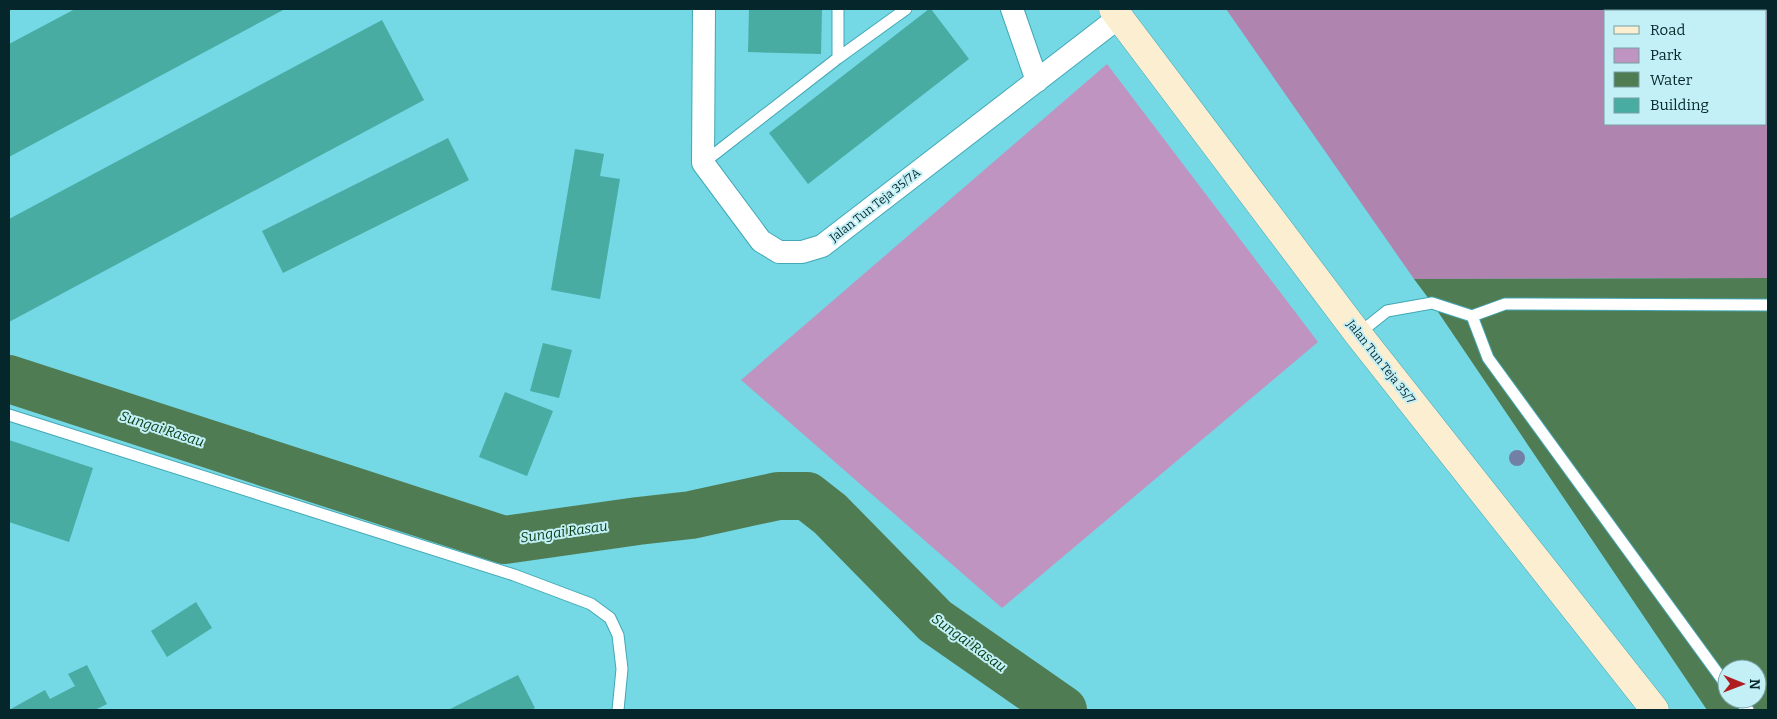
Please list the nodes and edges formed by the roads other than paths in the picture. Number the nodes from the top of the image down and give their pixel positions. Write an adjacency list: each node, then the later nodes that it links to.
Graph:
1 (704, 9): 8 (street)
2 (838, 9): 6 (lane)
3 (906, 9): 6 (lane)
4 (1012, 9): 7 (street)
5 (1116, 13): 7 (street, Jalan Tun Teja 35/7A); 11 (street, Jalan Tun Teja 35/7)
6 (838, 58): 8 (lane)
7 (1037, 80): 8 (street, Jalan Tun Teja 35/7A)
8 (702, 163)
9 (1768, 305): 10 (lane)
10 (1472, 316): 11 (lane); 13 (lane)
11 (1358, 334): 15 (street, Jalan Tun Teja 35/7)
12 (9, 415): 14 (lane)
13 (1717, 672)
14 (618, 710)
15 (1655, 710)

